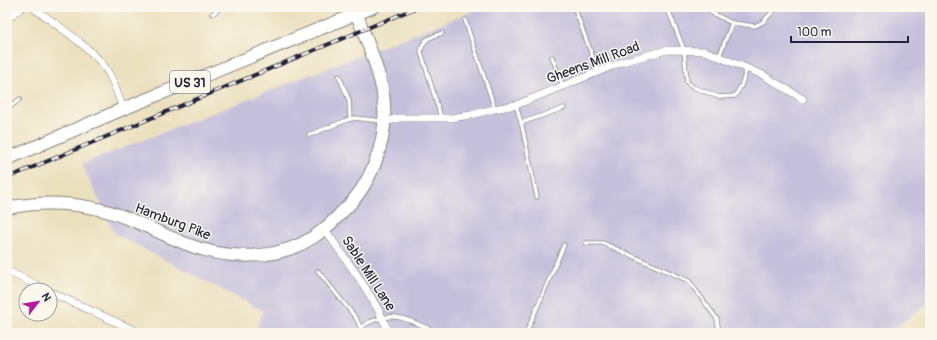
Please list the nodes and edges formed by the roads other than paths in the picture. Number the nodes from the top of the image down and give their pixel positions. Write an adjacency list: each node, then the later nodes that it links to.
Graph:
1 (22, 7): 11 (street)
2 (222, 7): 9 (lane)
3 (373, 7): 10 (main road, US 31)
4 (574, 7): 19 (lane)
5 (667, 7): 15 (lane)
6 (706, 7): 13 (lane)
7 (777, 7): 13 (lane)
8 (36, 8): 27 (street)
9 (212, 14)
10 (357, 14): 27 (main road, US 31); 31 (main road, Hamburg Pike)
11 (7, 19)
12 (466, 20): 28 (lane)
13 (732, 23): 17 (lane)
14 (442, 33): 29 (lane)
15 (684, 50): 17 (street, Gheens Mill Road); 18 (lane); 19 (street, Gheens Mill Road)
16 (552, 57): 21 (lane)
17 (719, 57): 18 (street, Gheens Mill Road)
18 (747, 68): 23 (street, Gheens Mill Road)
19 (598, 72): 21 (street, Gheens Mill Road)
20 (339, 76): 30 (lane)
21 (563, 86): 24 (street, Gheens Mill Road)
22 (20, 99): 26 (lane)
23 (803, 99)
24 (516, 105): 28 (street, Gheens Mill Road); 32 (lane)
25 (564, 108): 32 (lane)
26 (7, 109)
27 (123, 109): 34 (main road, US 31)
28 (495, 109): 29 (street, Gheens Mill Road)
29 (441, 117): 31 (street, Gheens Mill Road)
30 (350, 119): 31 (lane); 33 (lane)
31 (384, 122): 37 (main road, Hamburg Pike)
32 (521, 123): 35 (lane)
33 (309, 135)
34 (7, 159)
35 (537, 197)
36 (7, 208): 37 (main road, Hamburg Pike)
37 (324, 228): 44 (street, Sable Mill Lane)
38 (586, 243): 52 (lane)
39 (564, 245): 51 (lane)
40 (7, 270): 42 (street)
41 (318, 271): 45 (lane)
42 (31, 282)
43 (58, 296): 46 (street)
44 (383, 317): 45 (lane); 49 (street, Sable Mill Lane); 50 (lane)
45 (361, 327): 48 (lane)
46 (123, 330): 47 (street)
47 (140, 333)
48 (363, 333)
49 (389, 333)
50 (438, 333)
51 (526, 333)
52 (719, 333)

